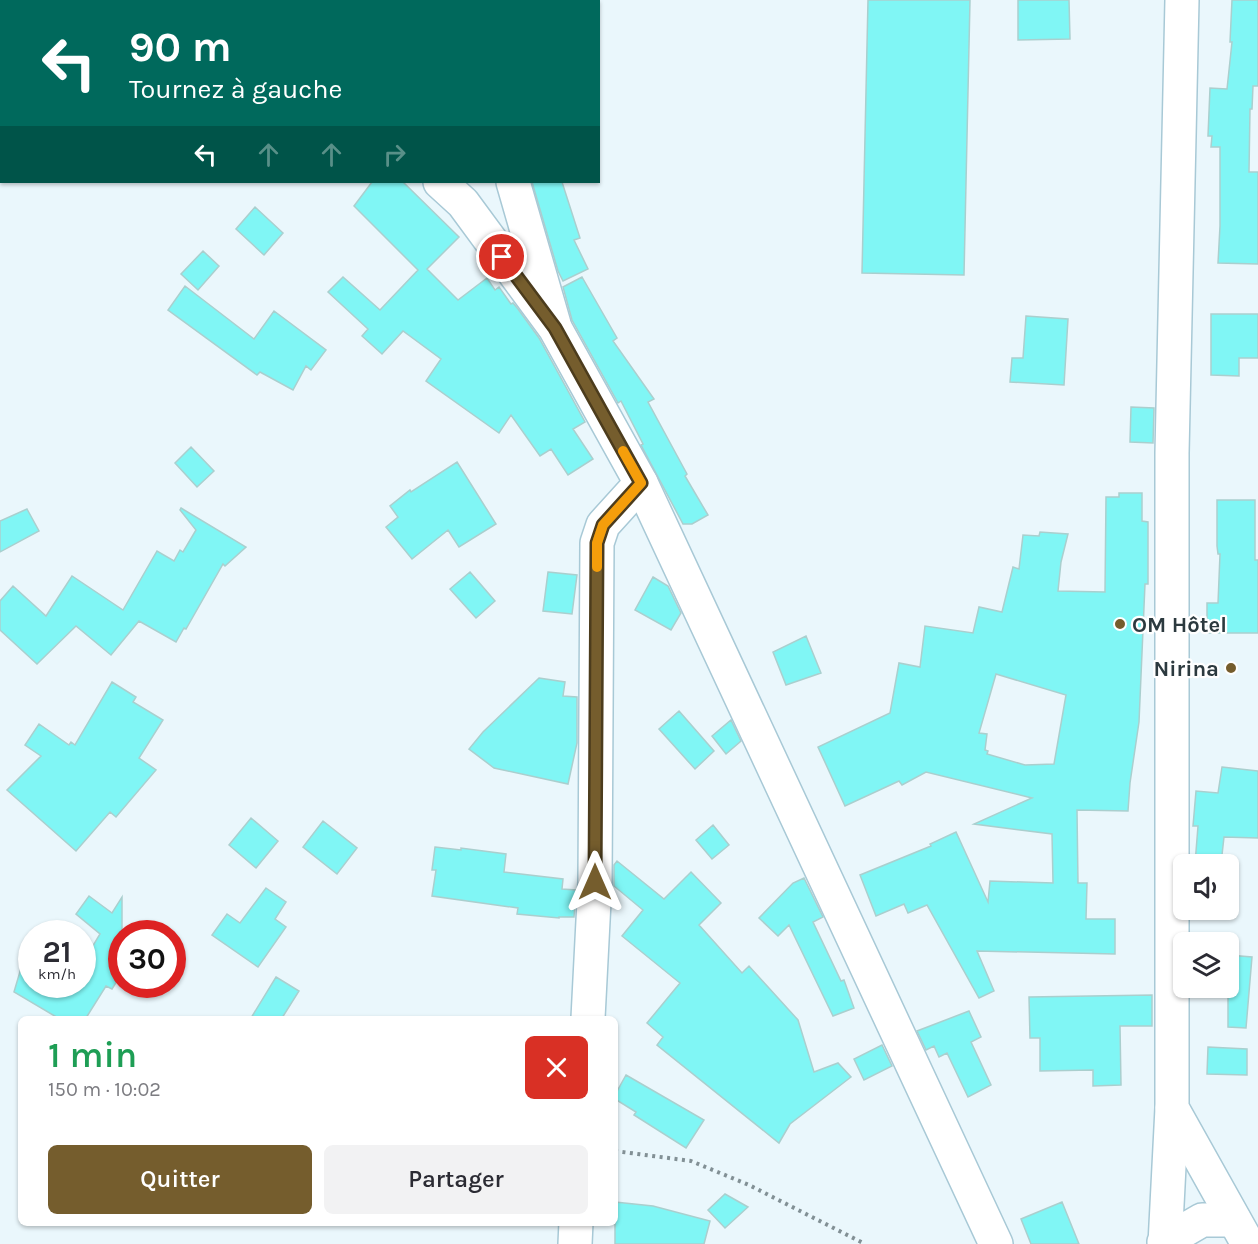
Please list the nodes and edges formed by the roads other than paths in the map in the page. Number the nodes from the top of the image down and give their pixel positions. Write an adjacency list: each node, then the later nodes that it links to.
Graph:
1 (1182, 0): 7 (street)
2 (441, 183): 4 (street)
3 (513, 183): 4 (street)
4 (555, 328): 5 (street)
5 (641, 483): 6 (street); 12 (street)
6 (588, 1016)
7 (1172, 1108): 9 (street); 10 (street)
8 (576, 1226): 11 (street)
9 (1241, 1232): 10 (street)
10 (1165, 1243)
11 (575, 1244)
12 (996, 1244)

